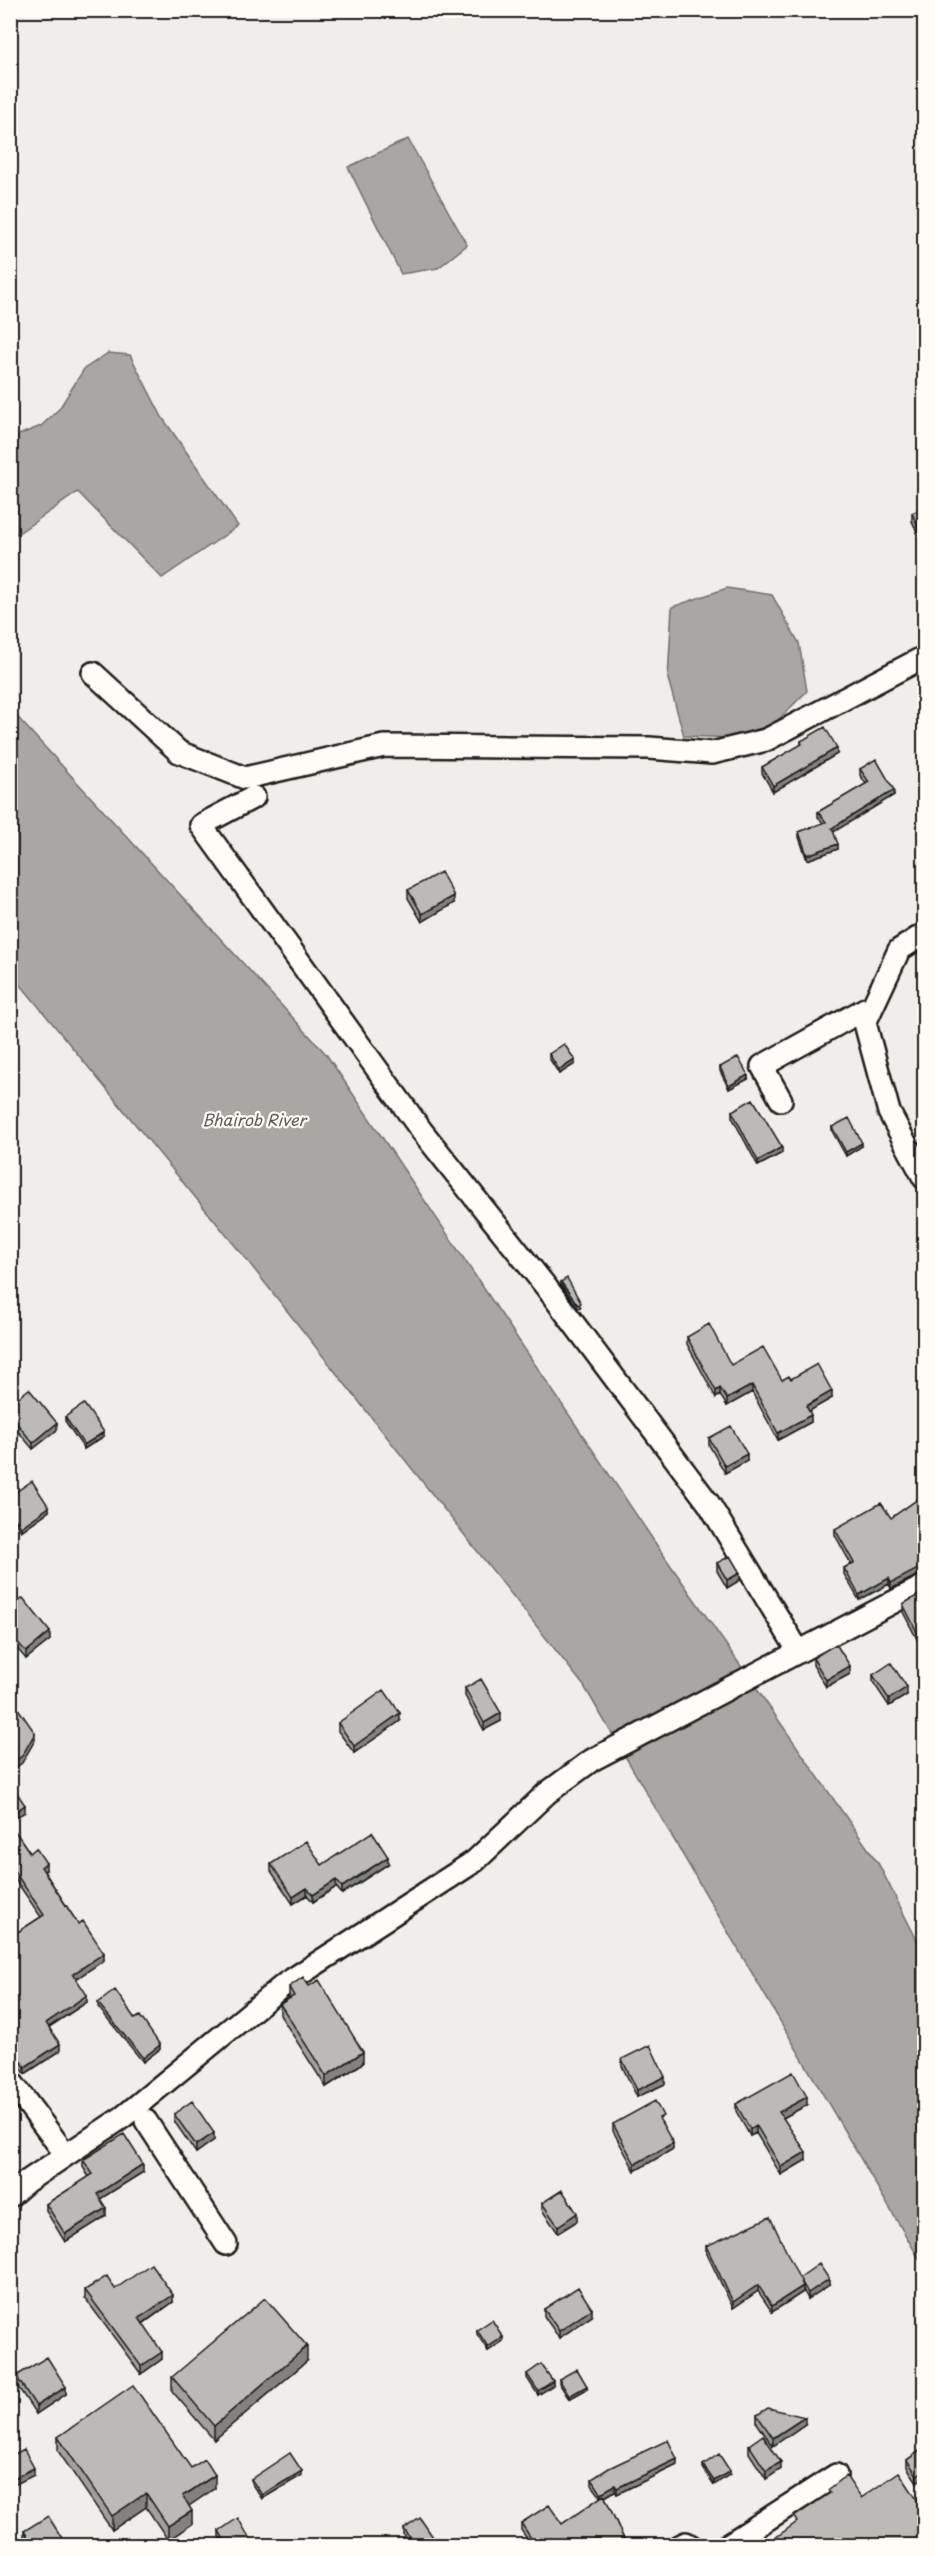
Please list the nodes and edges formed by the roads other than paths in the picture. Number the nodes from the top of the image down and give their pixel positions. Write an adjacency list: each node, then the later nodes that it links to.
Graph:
1 (924, 657): 2 (street)
2 (93, 673)
3 (255, 797): 9 (street)
4 (924, 934): 7 (street)
5 (865, 1009): 6 (street)
6 (781, 1100)
7 (924, 1178)
8 (924, 1586): 9 (street)
9 (800, 1652): 12 (street)
10 (10, 2080): 12 (street)
11 (146, 2121): 14 (street)
12 (66, 2155): 13 (street)
13 (10, 2196)
14 (226, 2244)
15 (836, 2475): 18 (street)
16 (680, 2546): 17 (street)
17 (692, 2546)
18 (726, 2546)

